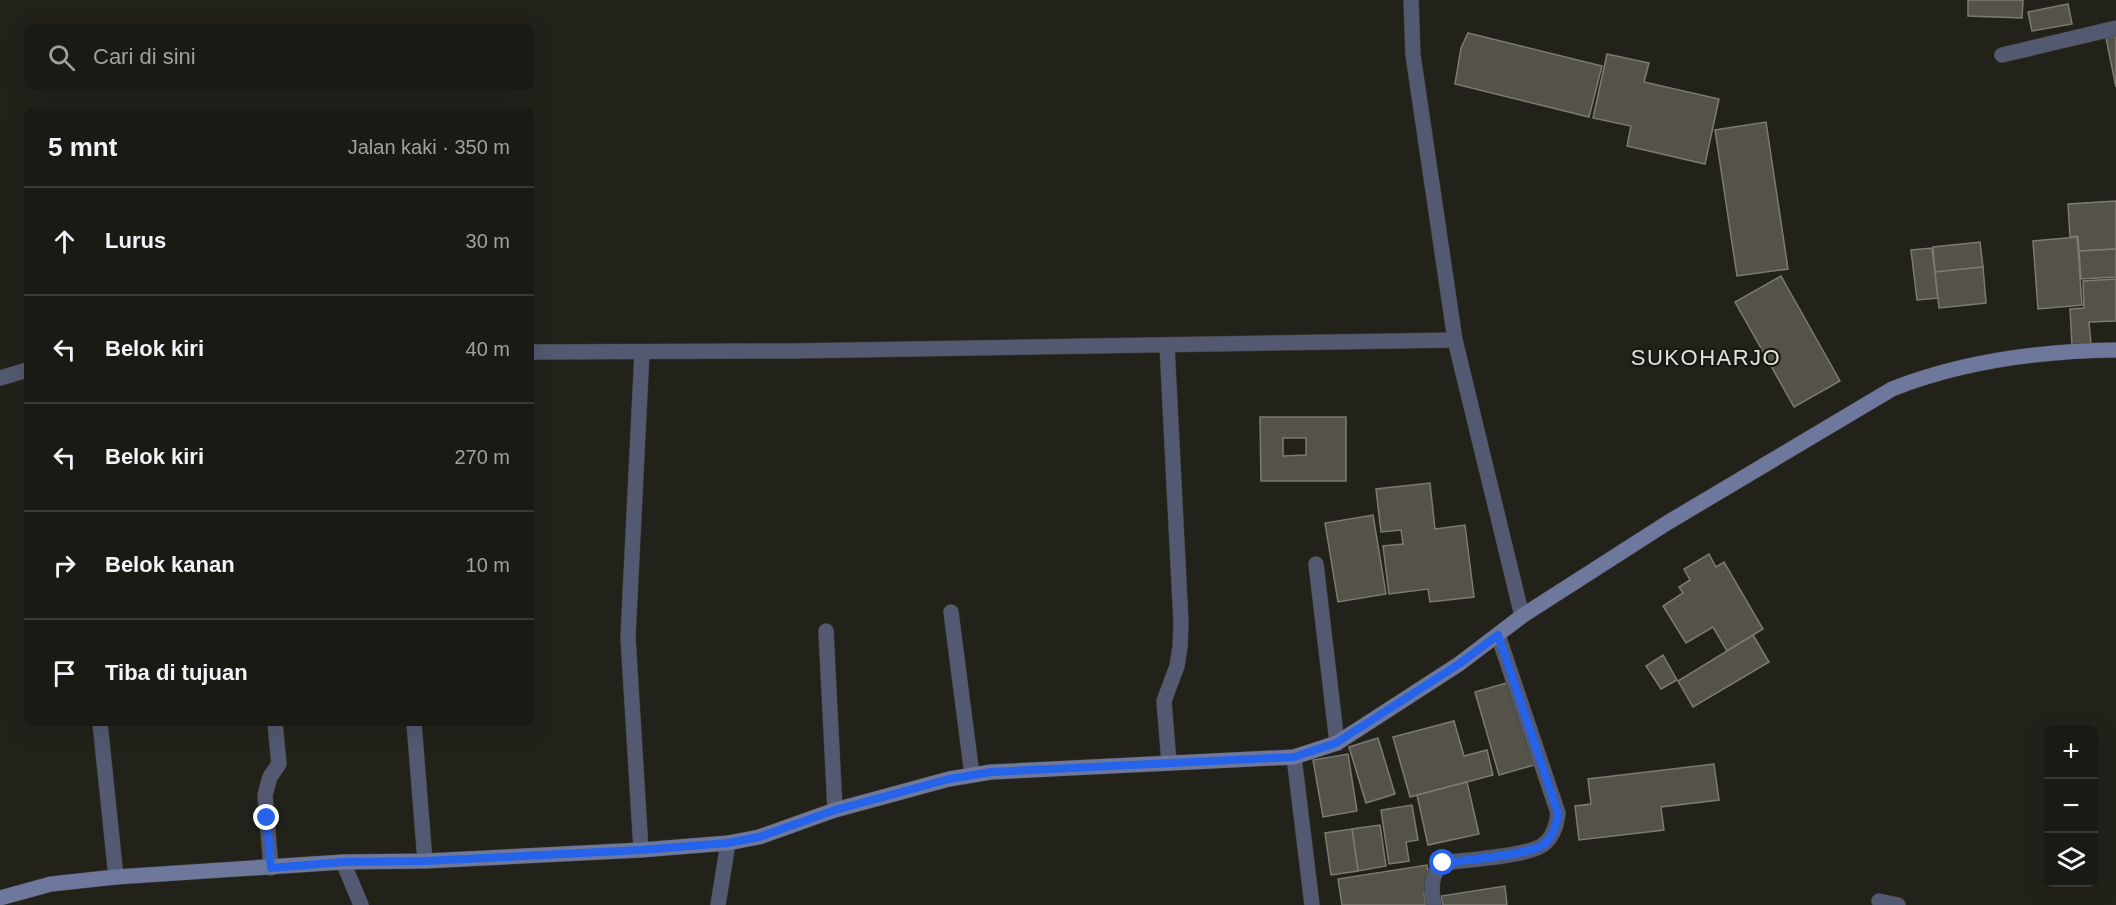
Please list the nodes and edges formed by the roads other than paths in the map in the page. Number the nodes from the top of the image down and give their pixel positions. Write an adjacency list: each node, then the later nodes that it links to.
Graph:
1 (1411, 0): 4 (street)
2 (2116, 28): 3 (street)
3 (2002, 55)
4 (1455, 340): 5 (street); 13 (street)
5 (1167, 345): 8 (street); 21 (street)
6 (2116, 350): 13 (street)
7 (534, 352): 8 (street)
8 (642, 352): 25 (street)
9 (24, 371): 10 (street)
10 (0, 378)
11 (1316, 564): 19 (street)
12 (951, 612): 22 (street)
13 (1522, 616): 15 (street)
14 (826, 631): 23 (street)
15 (1498, 635): 19 (street); 35 (street)
16 (100, 726): 29 (street)
17 (275, 726): 28 (street)
18 (414, 726): 26 (street)
19 (1336, 743): 20 (street)
20 (1294, 757): 21 (street); 34 (street)
21 (1169, 763): 22 (street)
22 (972, 775): 23 (street)
23 (835, 810): 24 (street)
24 (728, 843): 25 (street); 33 (street)
25 (641, 850): 26 (street)
26 (425, 861): 27 (street)
27 (343, 862): 28 (street); 32 (street)
28 (271, 868): 29 (street)
29 (116, 877): 30 (street)
30 (0, 898)
31 (1879, 901): 36 (street)
32 (361, 905)
33 (718, 905)
34 (1312, 905)
35 (1434, 905)
36 (1898, 905)

